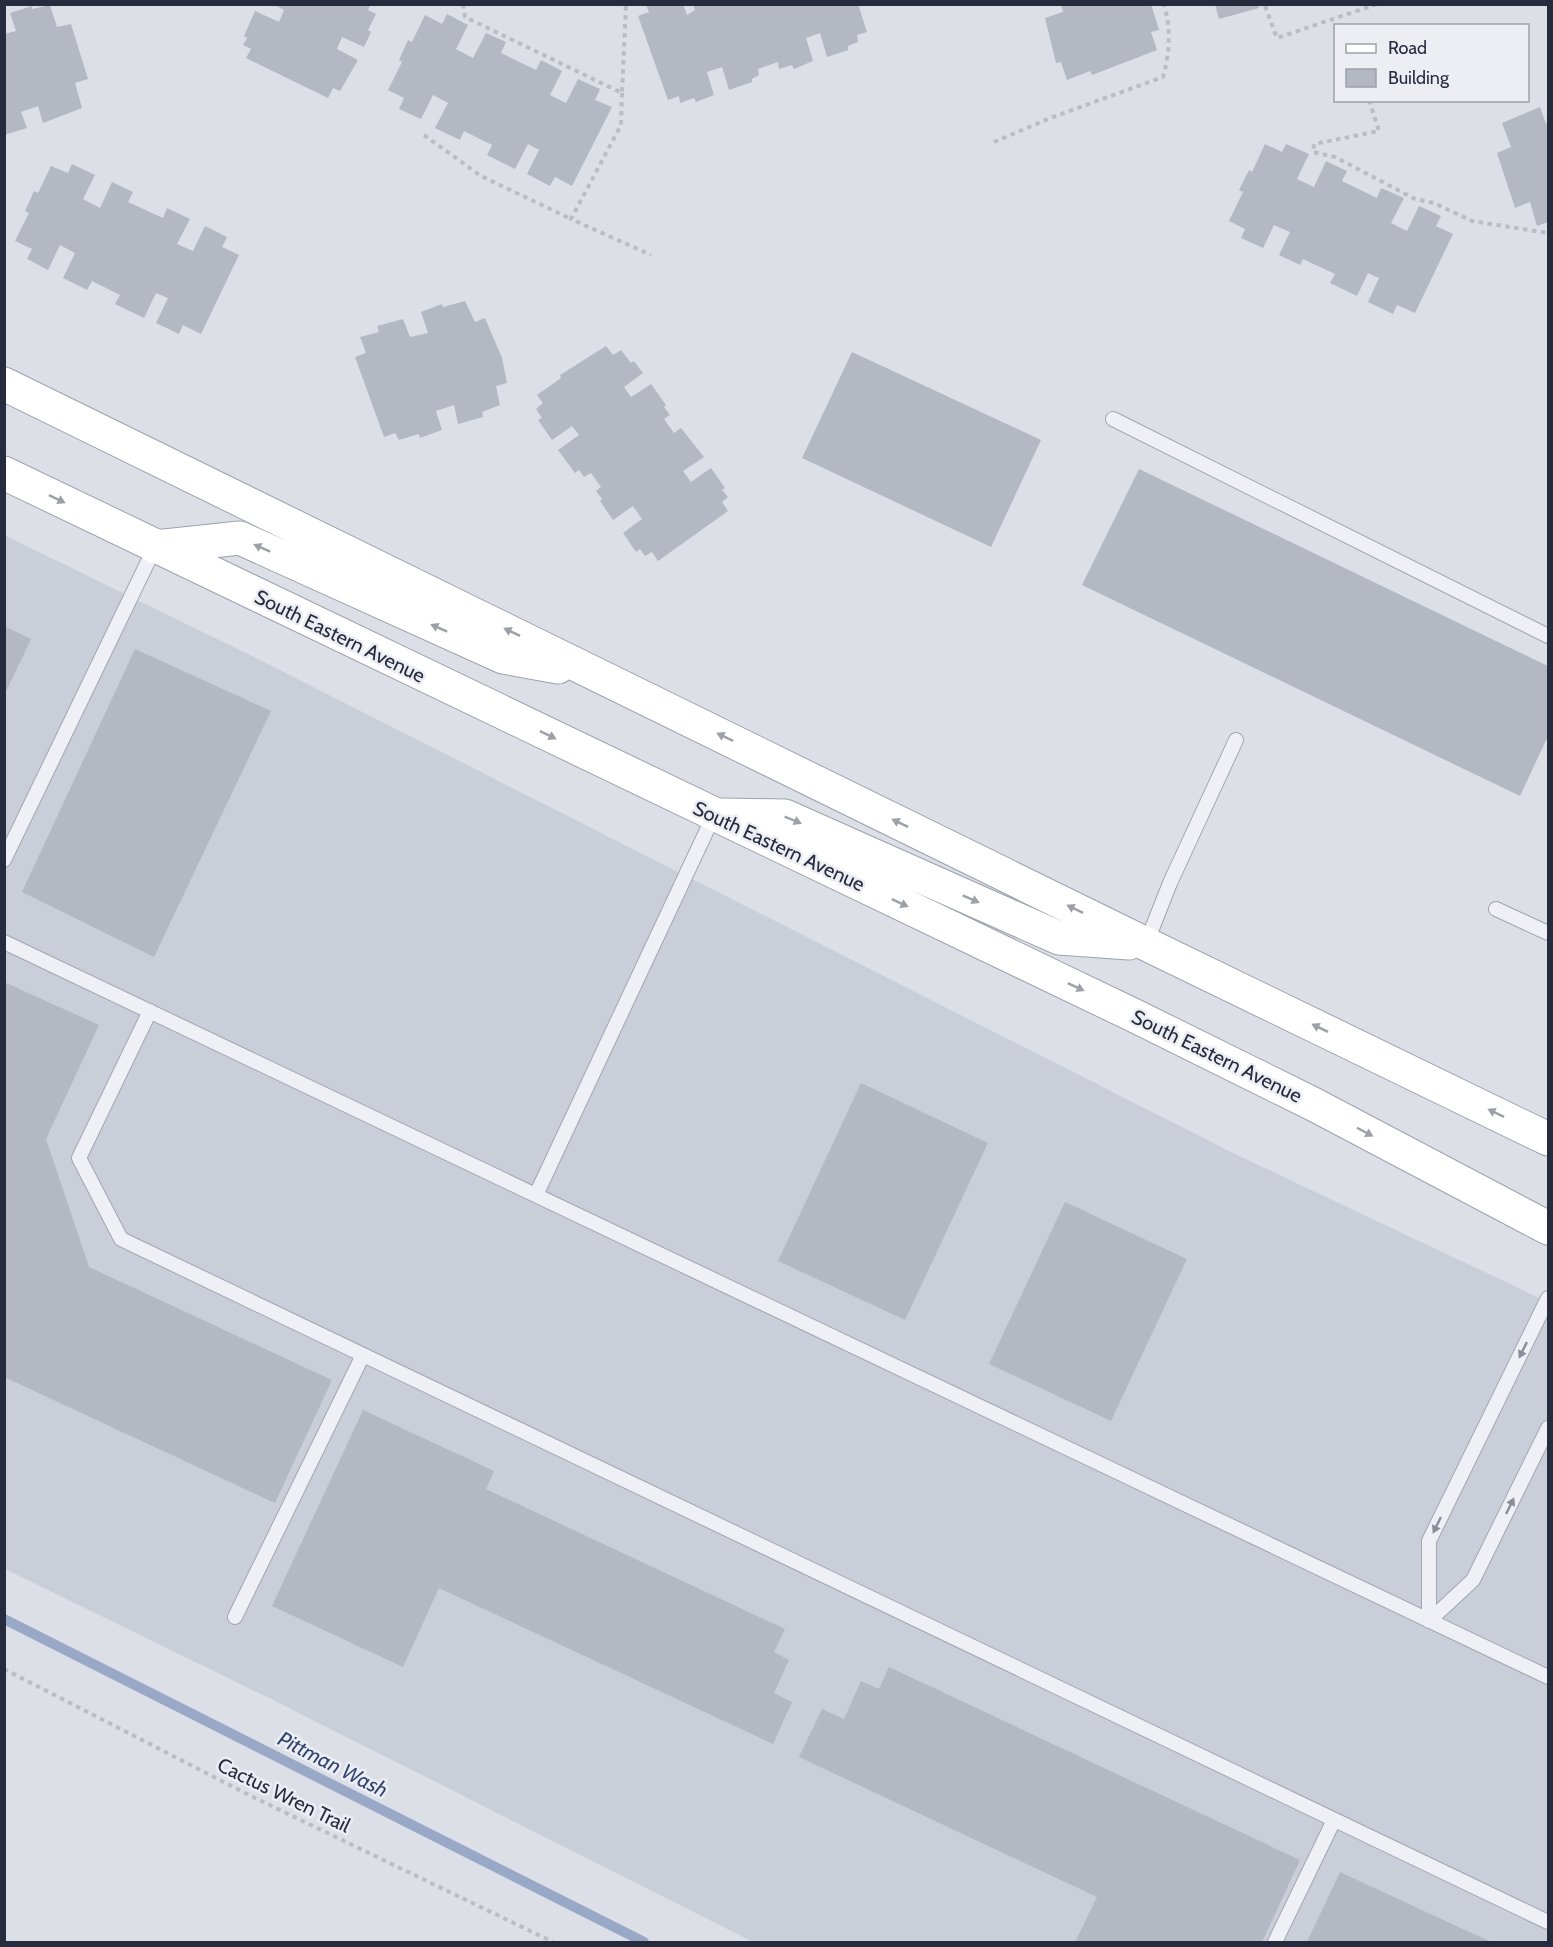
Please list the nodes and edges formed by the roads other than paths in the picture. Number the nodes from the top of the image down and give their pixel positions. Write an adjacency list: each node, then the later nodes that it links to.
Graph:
1 (4, 384): 6 (main road, one-way to 1)
2 (1113, 419): 5 (lane)
3 (4, 473): 4 (main road, South Eastern Avenue, one-way to 4)
4 (155, 547): 6 (main road, one-way to 4); 8 (main road, South Eastern Avenue, one-way to 8); 9 (lane)
5 (1548, 636)
6 (595, 673): 13 (main road, one-way to 6)
7 (1236, 740): 13 (lane)
8 (714, 815): 13 (main road, one-way to 13); 16 (lane); 17 (main road, South Eastern Avenue, one-way to 17)
9 (4, 860)
10 (1496, 909): 11 (lane)
11 (1548, 933)
12 (4, 942): 14 (lane)
13 (1146, 944): 15 (main road, one-way to 13)
14 (150, 1011): 16 (lane); 19 (lane)
15 (1548, 1139)
16 (536, 1195): 22 (lane)
17 (1548, 1227)
18 (1548, 1298): 22 (lane, one-way to 22)
19 (363, 1356): 21 (lane); 24 (lane)
20 (1548, 1428): 22 (lane, one-way to 20)
21 (235, 1617)
22 (1430, 1621): 23 (lane)
23 (1548, 1677)
24 (1334, 1820): 25 (lane); 26 (lane)
25 (1548, 1922)
26 (1275, 1942)

